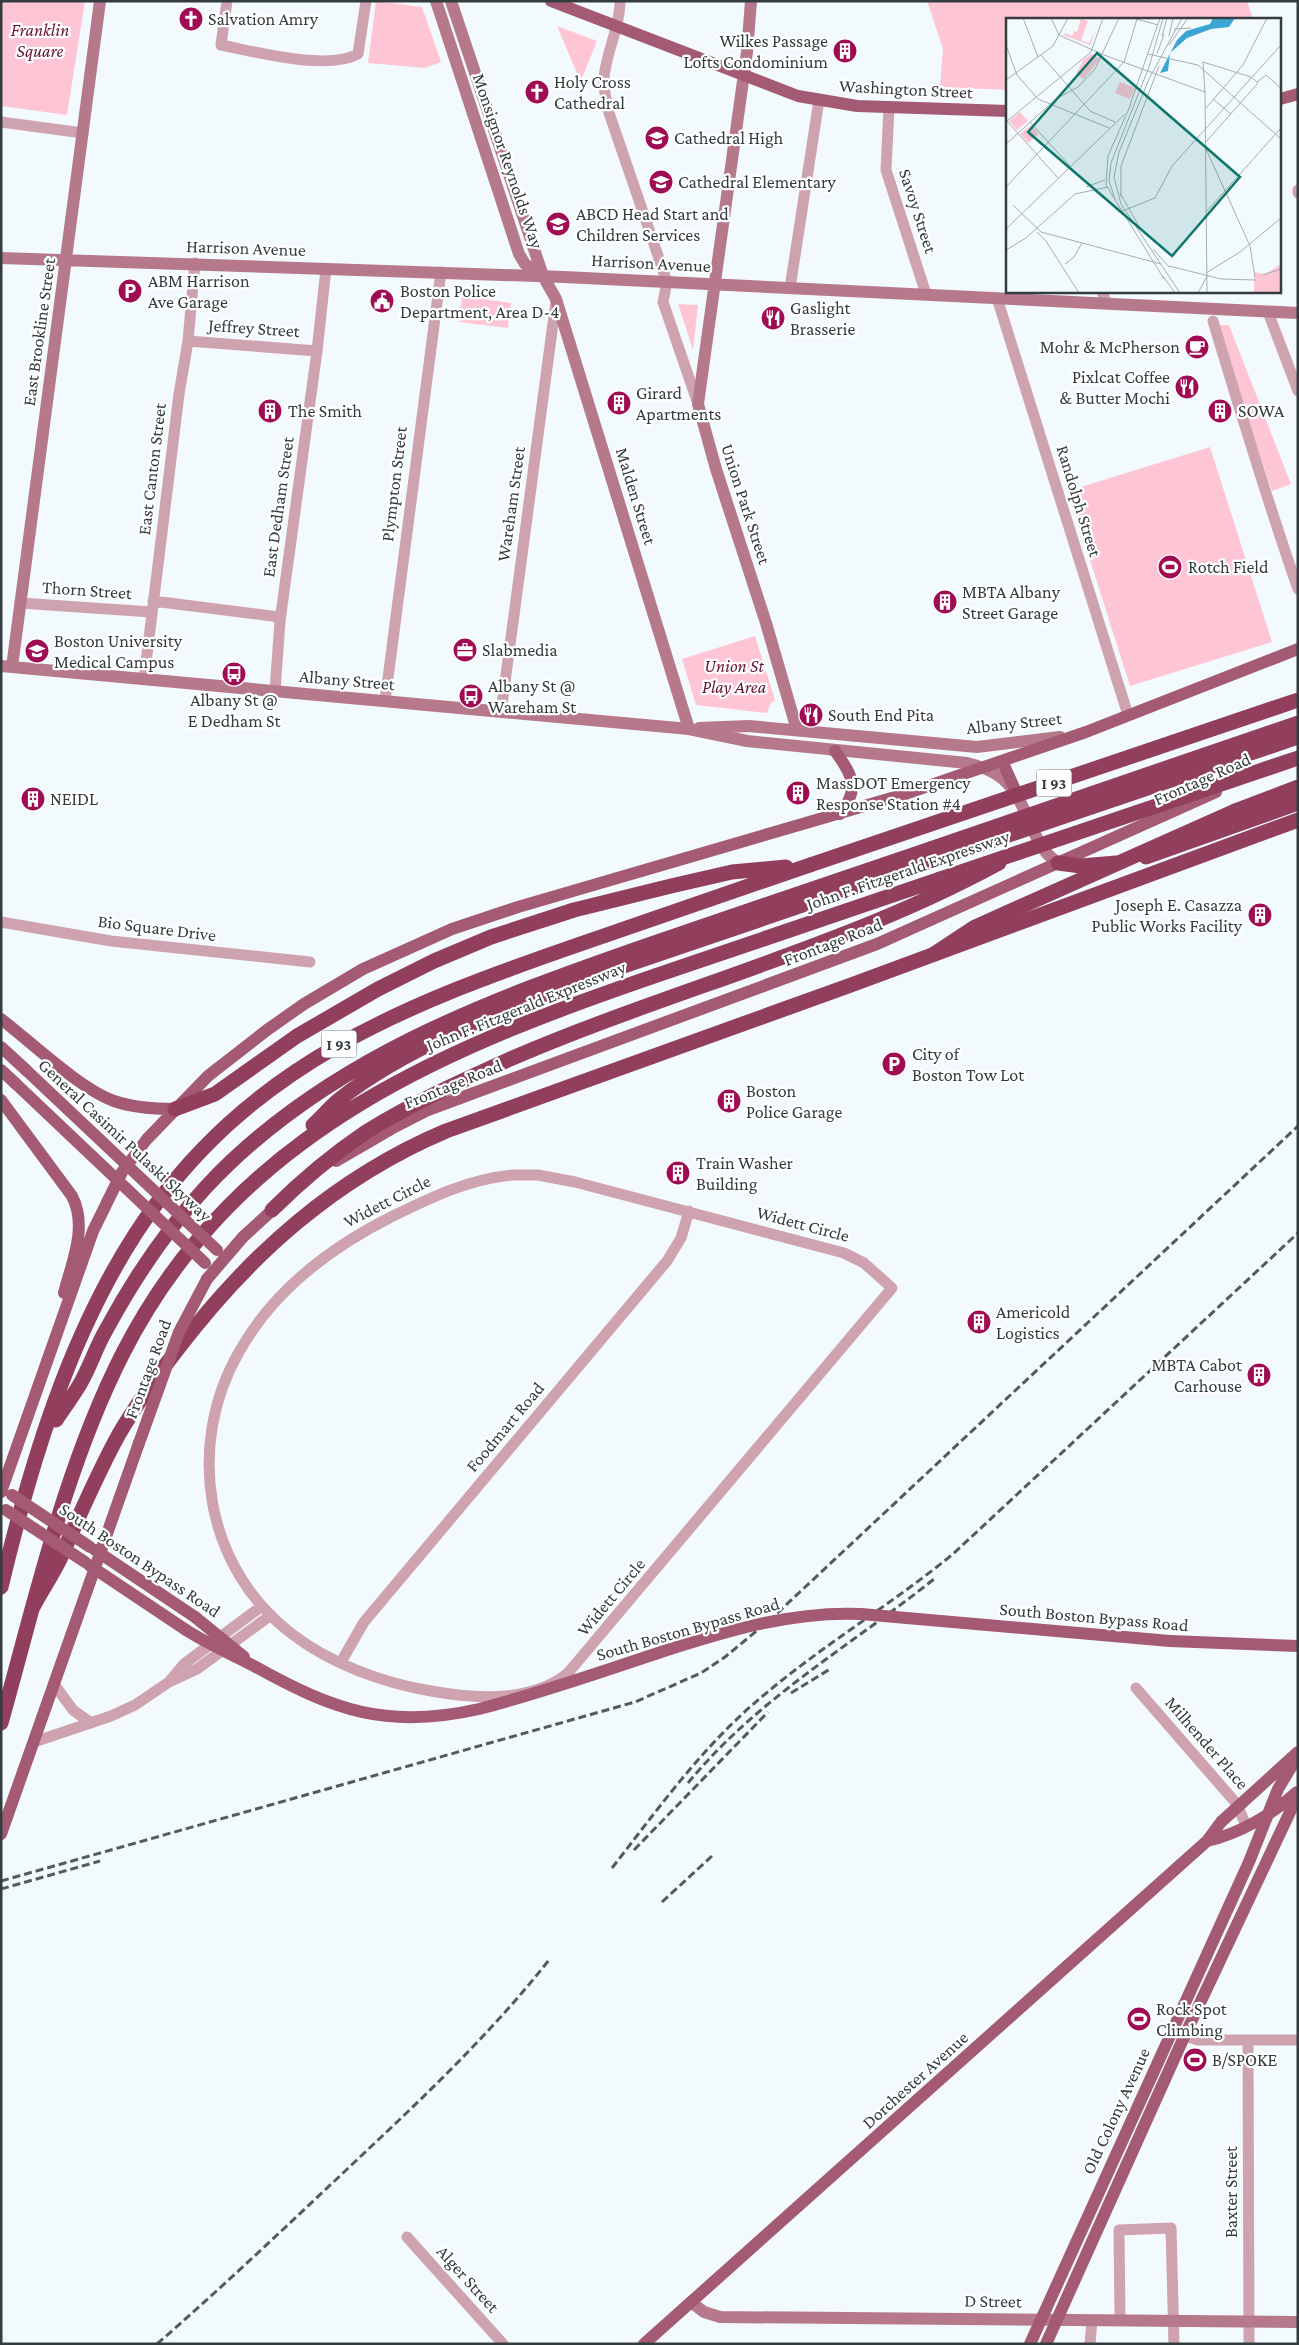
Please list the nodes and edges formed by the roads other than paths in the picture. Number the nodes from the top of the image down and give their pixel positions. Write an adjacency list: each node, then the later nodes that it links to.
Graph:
1 (100, 1): 17 (main road, East Brookline Street)
2 (227, 1): 3 (street)
3 (366, 1)
4 (436, 1): 23 (main road, Monsignor Reynolds Way)
5 (451, 1): 23 (main road, Monsignor Reynolds Way)
6 (550, 1): 9 (main road, Washington Street)
7 (620, 1): 9 (street, Union Park Street)
8 (751, 1): 10 (main road)
9 (618, 26): 10 (main road, Washington Street); 24 (street, Union Park Street)
10 (743, 75): 13 (main road, Washington Street); 25 (main road)
11 (1298, 94): 12 (main road)
12 (1282, 98)
13 (819, 100): 14 (main road, Washington Street); 26 (street)
14 (889, 107): 15 (main road, Washington Street); 27 (street, Savoy Street)
15 (1006, 111)
16 (1, 122): 17 (street)
17 (83, 133): 19 (main road, East Brookline Street)
18 (1, 258): 19 (main road, Harrison Avenue)
19 (66, 261): 20 (main road, Harrison Avenue); 39 (main road, East Brookline Street)
20 (196, 264): 21 (main road, Harrison Avenue); 34 (street, East Canton Street)
21 (326, 269): 22 (main road, Harrison Avenue); 35 (street, East Dedham Street)
22 (441, 272): 23 (main road, Harrison Avenue); 47 (street, Plympton Street)
23 (543, 276): 24 (main road, Harrison Avenue); 30 (main road, Malden Street)
24 (667, 282): 25 (main road, Harrison Avenue); 37 (street, Union Park Street)
25 (714, 284): 26 (main road, Harrison Avenue); 37 (main road)
26 (790, 288): 27 (main road, Harrison Avenue)
27 (926, 294): 29 (main road, Harrison Avenue)
28 (1104, 297): 29 (main road, Harrison Avenue); 31 (main road, Harrison Avenue)
29 (997, 298): 49 (street, Randolph Street)
30 (556, 300): 48 (street, Wareham Street); 51 (main road, Malden Street)
31 (1268, 312): 32 (main road, Harrison Avenue); 36 (street)
32 (1298, 313)
33 (1213, 322): 38 (street)
34 (188, 341): 35 (street, Jeffrey Street); 40 (street, East Canton Street)
35 (317, 351): 41 (street, East Dedham Street)
36 (1298, 391)
37 (698, 404): 52 (main road, Union Park Street)
38 (1298, 589)
39 (20, 603): 40 (street, Thorn Street); 43 (main road, East Brookline Street)
40 (152, 607): 41 (street, Thorn Street); 44 (street, East Canton Street)
41 (280, 617): 45 (street, East Dedham Street)
42 (1298, 649): 49 (main road, Albany Street)
43 (6, 667): 44 (main road, Albany Street)
44 (144, 679): 45 (main road, Albany Street)
45 (275, 691): 47 (main road, Albany Street)
46 (1298, 700): 66 (highway, John F. Fitzgerald Expressway / I 93, bridge)
47 (385, 701): 48 (main road, Albany Street)
48 (501, 712): 51 (main road, Albany Street)
49 (1128, 716): 53 (main road, Albany Street)
50 (1298, 723): 64 (highway, bridge)
51 (689, 729): 52 (main road, Albany Street); 55 (main road, Albany Street)
52 (797, 730): 53 (main road, Albany Street)
53 (1086, 732): 57 (main road)
54 (1298, 737): 64 (highway, bridge)
55 (835, 751): 58 (main road, Albany Street); 62 (main road)
56 (1298, 756): 65 (main road, Frontage Road); 67 (highway, John F. Fitzgerald Expressway, bridge)
57 (1002, 761): 58 (main road); 60 (main road)
58 (984, 767): 60 (main road, Albany Street); 62 (main road)
59 (1298, 787): 69 (highway, bridge)
60 (1016, 792): 65 (main road, Albany Street)
61 (1298, 803): 65 (highway)
62 (840, 814): 75 (main road)
63 (1298, 820): 69 (highway, bridge)
64 (932, 855): 76 (highway); 82 (highway)
65 (1058, 863): 77 (main road, Frontage Road)
66 (810, 865): 75 (highway); 82 (highway, John F. Fitzgerald Expressway / I 93)
67 (944, 885): 76 (highway, John F. Fitzgerald Expressway); 77 (highway)
68 (1, 922): 70 (street, Bio Square Drive)
69 (934, 954): 89 (highway)
70 (310, 962)
71 (1, 1019): 75 (main road)
72 (1, 1047): 79 (main road, General Casimir Pulaski Skyway, bridge)
73 (1, 1070): 80 (main road, General Casimir Pulaski Skyway, bridge)
74 (1, 1100): 81 (main road)
75 (175, 1110): 81 (main road)
76 (277, 1162): 89 (highway, John F. Fitzgerald Expressway)
77 (272, 1210): 79 (main road, Frontage Road)
78 (689, 1211): 88 (street, Widett Circle); 92 (street, Foodmart Road); 92 (street, Widett Circle)
79 (220, 1254): 80 (main road, Frontage Road)
80 (209, 1271): 85 (main road, Frontage Road, bridge)
81 (57, 1338): 83 (main road)
82 (44, 1438): 87 (highway, I 93)
83 (5, 1493): 85 (main road, South Boston Bypass Road, bridge)
84 (4, 1509): 86 (main road, South Boston Bypass Road, bridge)
85 (95, 1550): 86 (main road, Frontage Road); 93 (main road, South Boston Bypass Road, bridge)
86 (90, 1566): 93 (main road, South Boston Bypass Road, bridge); 95 (main road, Frontage Road)
87 (1, 1587)
88 (262, 1606): 90 (street, Widett Circle); 94 (street)
89 (33, 1607): 97 (highway)
90 (271, 1615): 92 (street, Widett Circle); 94 (street)
91 (1298, 1646): 93 (main road, South Boston Bypass Road, bridge)
92 (341, 1662)
93 (252, 1666)
94 (169, 1682): 98 (street)
95 (54, 1684): 98 (street); 99 (main road, Frontage Road)
96 (1136, 1688): 103 (street, Milhender Place)
97 (1, 1723)
98 (91, 1723): 99 (street)
99 (34, 1742): 106 (main road, Frontage Road)
100 (1298, 1752): 103 (main road, Dorchester Avenue)
101 (1298, 1758): 104 (main road, Old Colony Avenue)
102 (1298, 1793): 104 (main road, Dorchester Avenue); 109 (main road, Old Colony Avenue)
103 (1239, 1806): 105 (street, Milhender Place); 107 (main road, Dorchester Avenue)
104 (1269, 1813): 105 (main road, Dorchester Avenue); 108 (main road, Old Colony Avenue)
105 (1246, 1825): 107 (main road, Dorchester Avenue)
106 (1, 1834)
107 (1207, 1841): 113 (main road, Dorchester Avenue)
108 (1172, 2031): 109 (street); 114 (main road, Old Colony Avenue)
109 (1184, 2037): 110 (street); 115 (main road, Old Colony Avenue)
110 (1248, 2040): 111 (street); 119 (street, Baxter Street)
111 (1298, 2040)
112 (407, 2237): 122 (street, Alger Street)
113 (691, 2302): 114 (main road, D Street); 121 (main road, Dorchester Avenue)
114 (1039, 2320): 115 (main road, D Street); 123 (main road, Old Colony Avenue)
115 (1057, 2320): 116 (main road, D Street); 124 (main road, Old Colony Avenue)
116 (1092, 2320): 117 (main road, D Street); 125 (street)
117 (1120, 2320): 118 (main road, D Street); 118 (street)
118 (1174, 2321): 119 (main road, D Street); 126 (street)
119 (1249, 2321): 120 (main road, D Street); 127 (street, Baxter Street)
120 (1298, 2322)
121 (651, 2342)
122 (503, 2344)
123 (1030, 2344)
124 (1046, 2344)
125 (1090, 2344)
126 (1174, 2344)
127 (1249, 2344)

